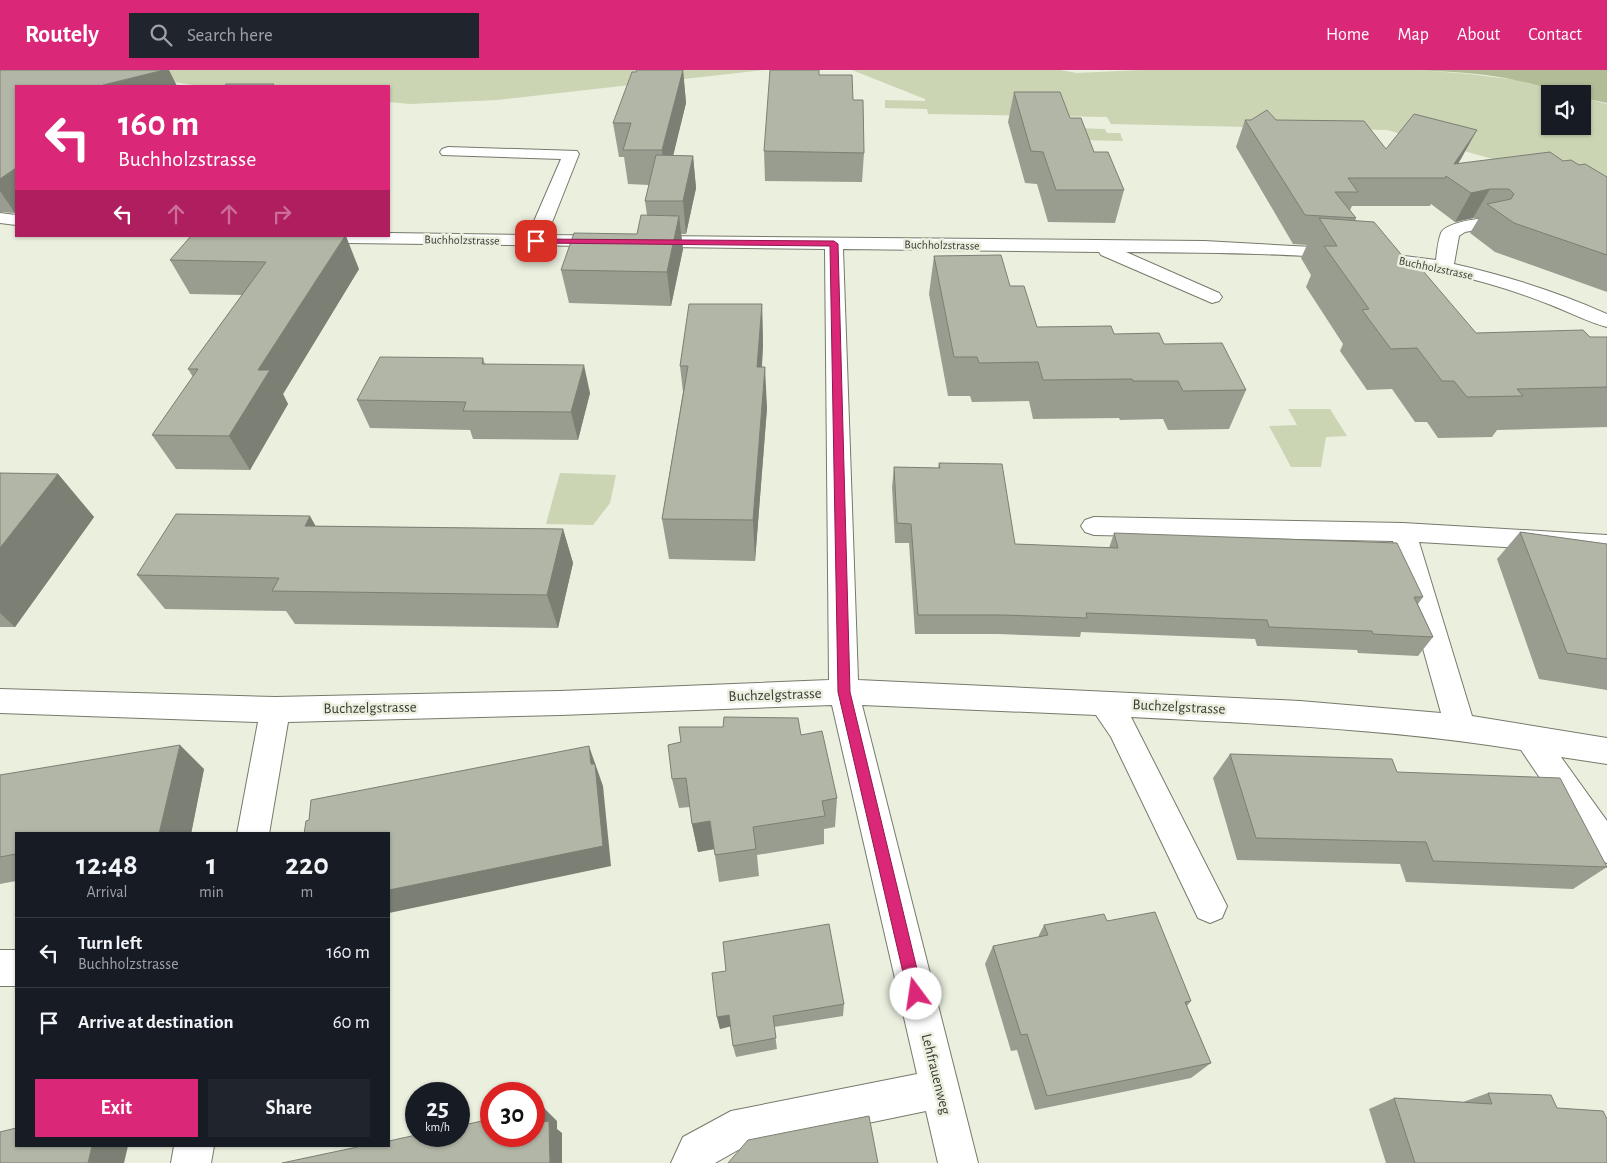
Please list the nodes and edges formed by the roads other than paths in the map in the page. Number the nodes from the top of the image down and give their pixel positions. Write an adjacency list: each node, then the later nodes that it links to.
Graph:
1 (448, 152): 6 (street)
2 (0, 218): 3 (street)
3 (15, 220)
4 (1486, 223): 9 (street)
5 (321, 237): 6 (street, Buchholzstrasse)
6 (536, 241): 7 (street, Buchholzstrasse)
7 (834, 244): 8 (street, Buchholzstrasse); 15 (street, Lehfrauenweg)
8 (1098, 246): 9 (street, Buchholzstrasse); 10 (street)
9 (1444, 268): 11 (street, Buchholzstrasse)
10 (1212, 297)
11 (1607, 321)
12 (1094, 526): 13 (street)
13 (1403, 532): 14 (street); 19 (street)
14 (1607, 544)
15 (844, 692): 17 (street, Buchzelgstrasse); 18 (street, Buchzelgstrasse); 27 (street, Lehfrauenweg)
16 (0, 701): 18 (street, Buchzelgstrasse)
17 (1104, 703): 19 (street, Buchzelgstrasse); 24 (street)
18 (275, 710): 22 (street)
19 (1460, 727): 20 (street, Buchzelgstrasse)
20 (1530, 738): 21 (street, Buchzelgstrasse); 23 (street)
21 (1607, 750)
22 (253, 832)
23 (1607, 848)
24 (1210, 906)
25 (0, 968): 26 (street)
26 (15, 968)
27 (939, 1089): 30 (street); 31 (street, Lehfrauenweg)
28 (194, 1147): 29 (street)
29 (191, 1163)
30 (691, 1163)
31 (958, 1163)

